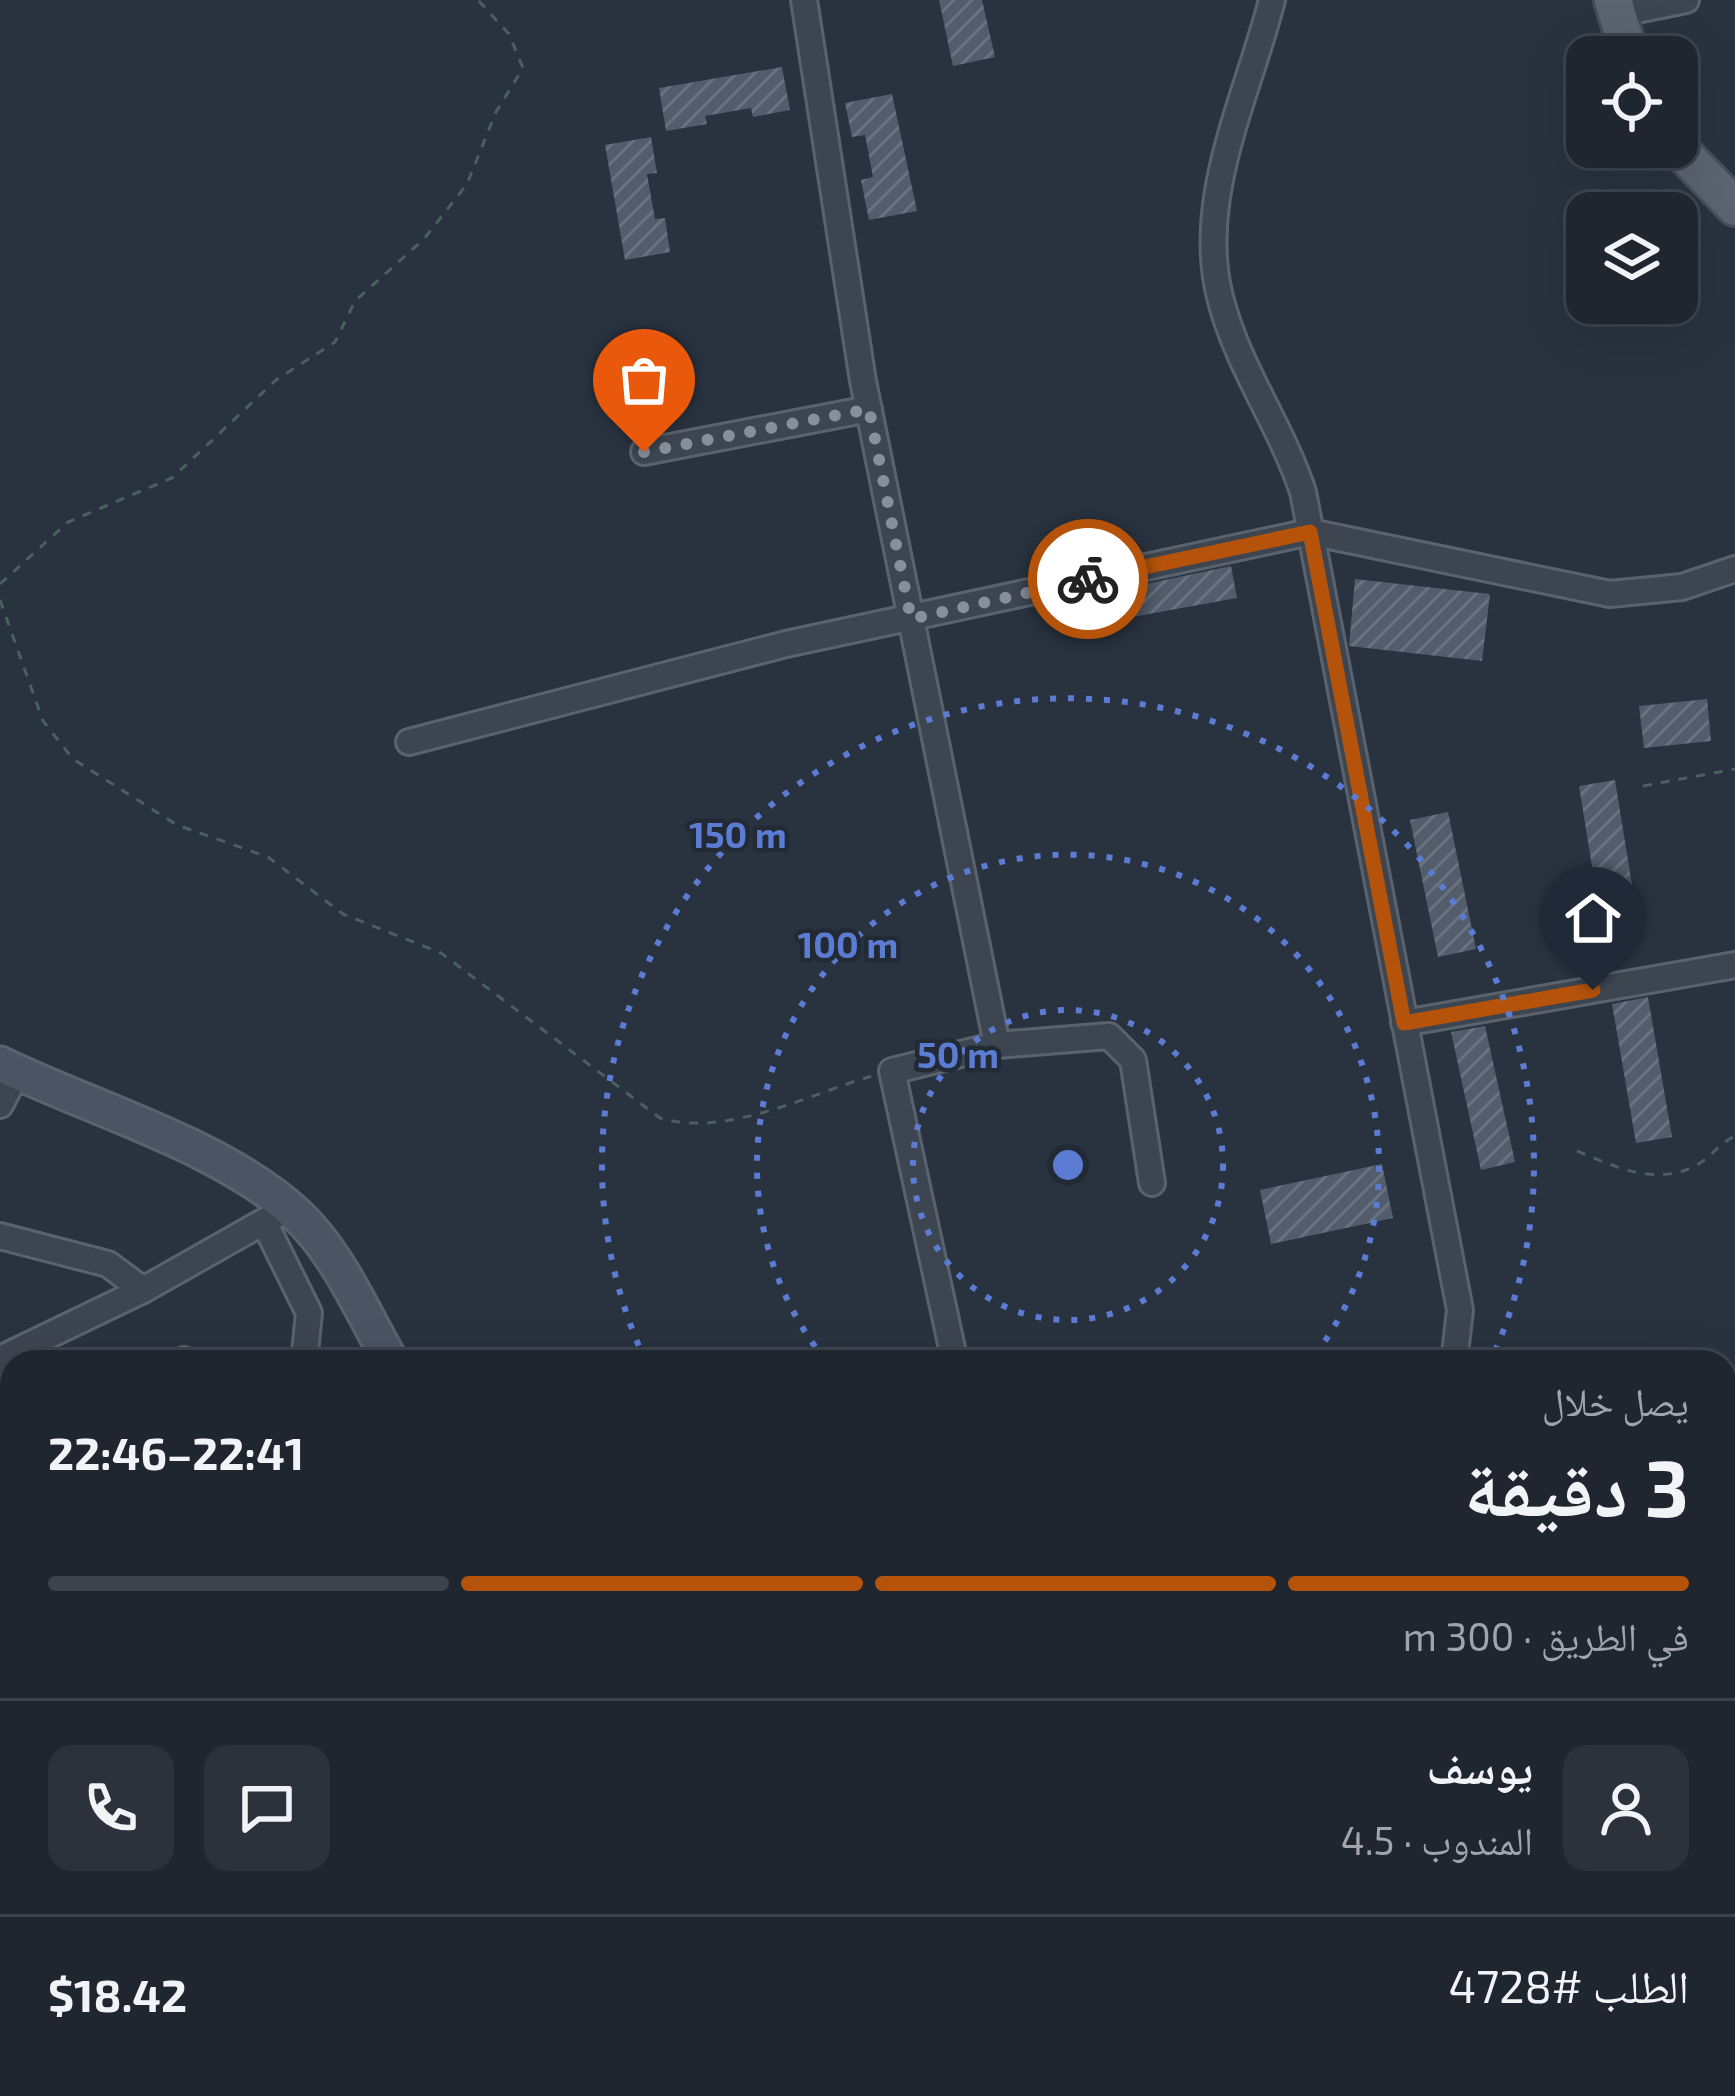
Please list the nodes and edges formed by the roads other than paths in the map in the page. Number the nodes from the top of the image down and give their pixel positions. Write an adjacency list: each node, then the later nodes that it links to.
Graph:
1 (804, 0): 8 (street)
2 (1686, 0): 4 (street)
3 (1269, 4): 10 (street)
4 (1615, 7): 5 (main road)
5 (1624, 36)
6 (1697, 168): 7 (main road)
7 (1735, 207)
8 (869, 409): 9 (street); 12 (street)
9 (644, 452)
10 (1310, 532): 11 (street); 12 (street); 15 (street)
11 (1735, 569)
12 (911, 619): 13 (street); 16 (street)
13 (409, 742)
14 (1735, 965): 15 (street)
15 (1404, 1023): 27 (street)
16 (997, 1045): 19 (street); 26 (street)
17 (9, 1068): 18 (street); 20 (street)
18 (0, 1105)
19 (1152, 1183)
20 (277, 1216): 22 (street); 24 (street); 25 (street)
21 (0, 1236): 22 (street)
22 (143, 1290): 23 (street)
23 (29, 1350)
24 (305, 1350)
25 (384, 1350)
26 (953, 1350)
27 (1455, 1350)

